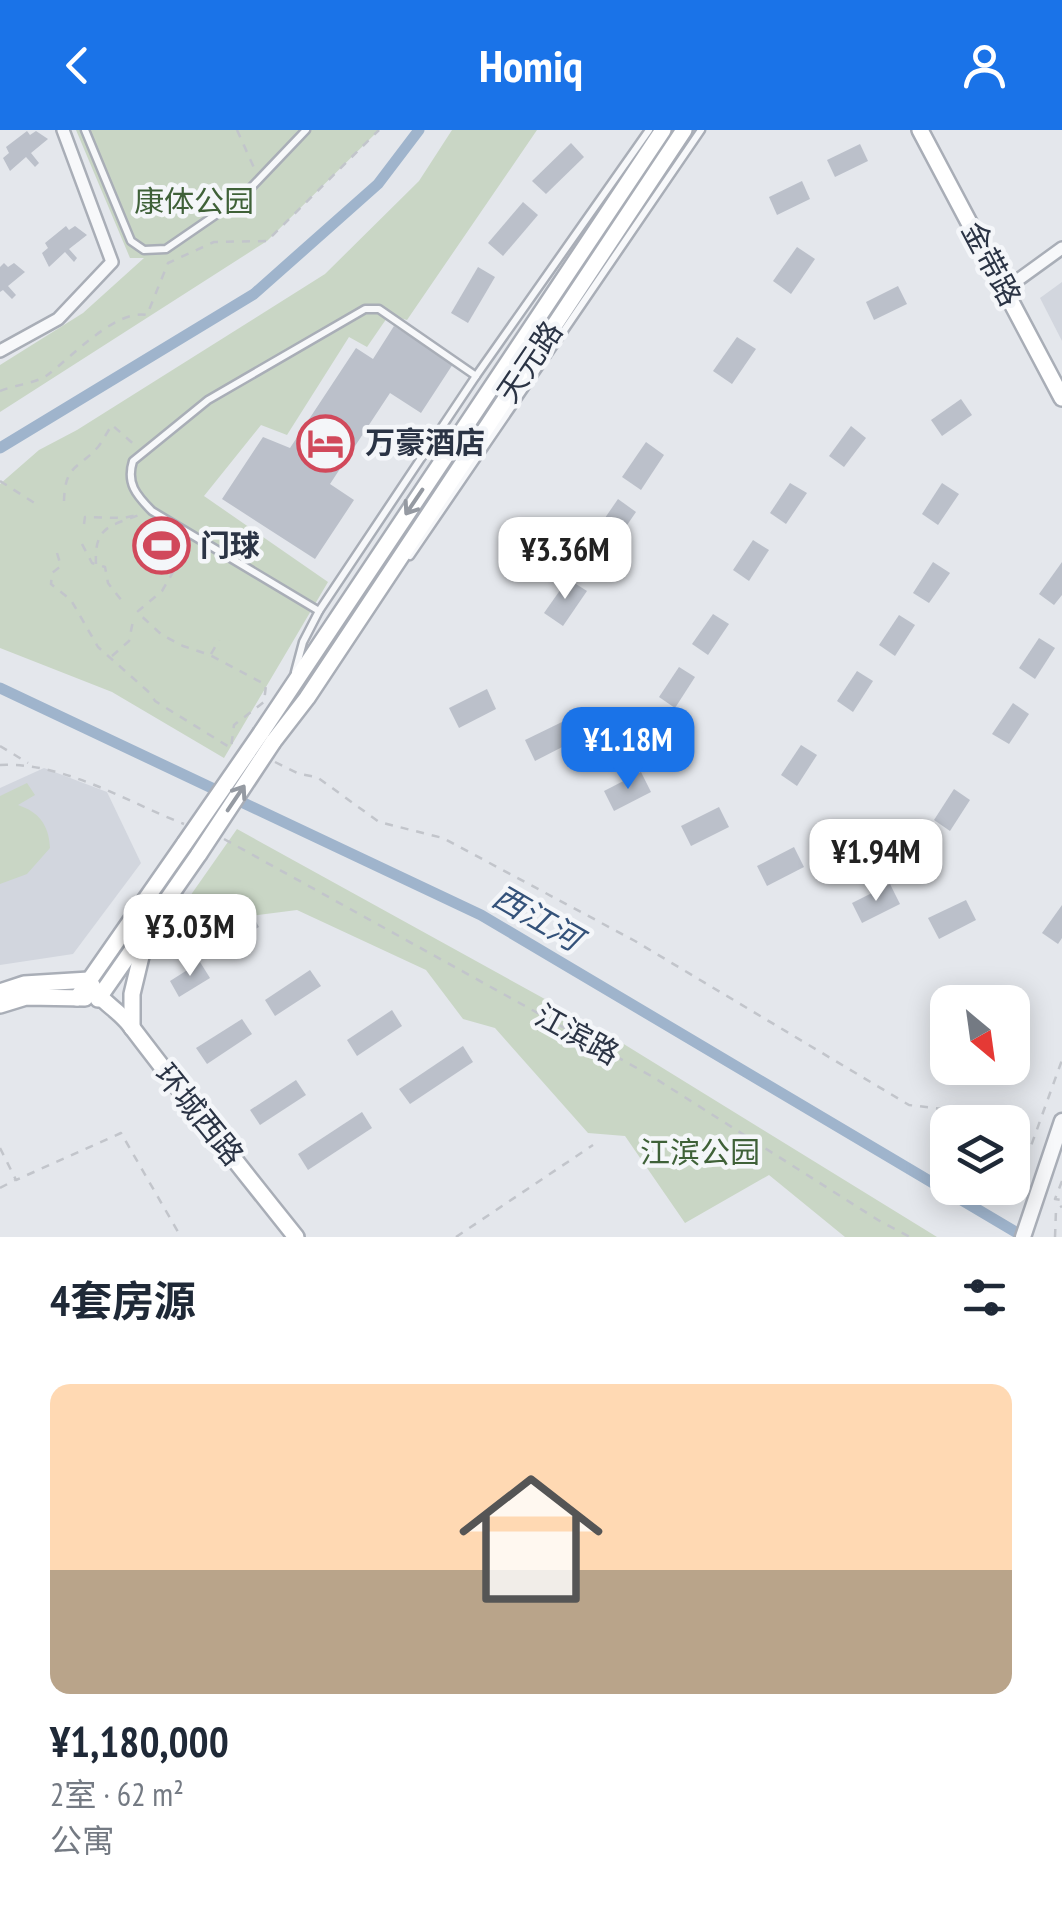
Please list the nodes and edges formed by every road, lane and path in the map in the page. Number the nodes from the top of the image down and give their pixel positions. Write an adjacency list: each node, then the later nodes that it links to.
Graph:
1 (63, 130): 14 (street)
2 (85, 130): 11 (lane)
3 (237, 130): 11 (path)
4 (306, 130): 11 (lane)
5 (379, 130): 16 (path)
6 (649, 130): 15 (lane)
7 (663, 130): 34 (main road, 天元路, one-way to 34)
8 (684, 130): 35 (main road, 天元路)
9 (702, 130): 35 (lane)
10 (920, 130): 13 (main road, 金带路)
11 (259, 179)
12 (1062, 248): 13 (street)
13 (1004, 290): 17 (main road, 金带路)
14 (0, 351)
15 (476, 376): 18 (lane); 29 (lane)
16 (0, 391)
17 (1062, 398)
18 (140, 455): 20 (path); 22 (lane)
19 (0, 481): 21 (path)
20 (64, 502)
21 (36, 504)
22 (152, 510): 23 (path); 24 (lane); 27 (path)
23 (84, 524)
24 (193, 538): 29 (lane); 32 (path)
25 (82, 544): 27 (path)
26 (57, 553): 33 (path)
27 (96, 564): 28 (path)
28 (125, 605)
29 (319, 610): 34 (lane)
30 (133, 621): 33 (path)
31 (220, 640): 32 (path)
32 (210, 655): 38 (path)
33 (110, 657): 38 (path)
34 (290, 687): 36 (main road, 天元路)
35 (307, 698): 36 (main road, 天元路)
36 (267, 738): 45 (main road, bridge)
37 (0, 746): 41 (path)
38 (231, 749): 39 (path)
39 (248, 754)
40 (265, 759): 54 (path)
41 (29, 764): 42 (path); 43 (path)
42 (0, 765)
43 (192, 827)
44 (222, 838): 67 (path, 江滨路)
45 (192, 848): 46 (main road); 47 (main road)
46 (163, 906): 50 (main road); 52 (main road)
47 (89, 980): 48 (main road); 49 (main road); 50 (main road)
48 (0, 992)
49 (77, 998): 50 (main road); 51 (main road)
50 (98, 999): 52 (main road, 环城西路)
51 (0, 1005)
52 (132, 1028): 65 (main road, 环城西路)
53 (1062, 1060): 58 (path)
54 (930, 1107)
55 (1062, 1121): 68 (street)
56 (592, 1145): 66 (path)
57 (0, 1148): 59 (path)
58 (1030, 1151)
59 (16, 1180): 61 (path); 64 (path)
60 (1062, 1182): 62 (path)
61 (0, 1188)
62 (1062, 1200)
63 (1062, 1206): 69 (path)
64 (181, 1237)
65 (296, 1237)
66 (456, 1237)
67 (910, 1237)
68 (1022, 1237)
69 (1054, 1237)

